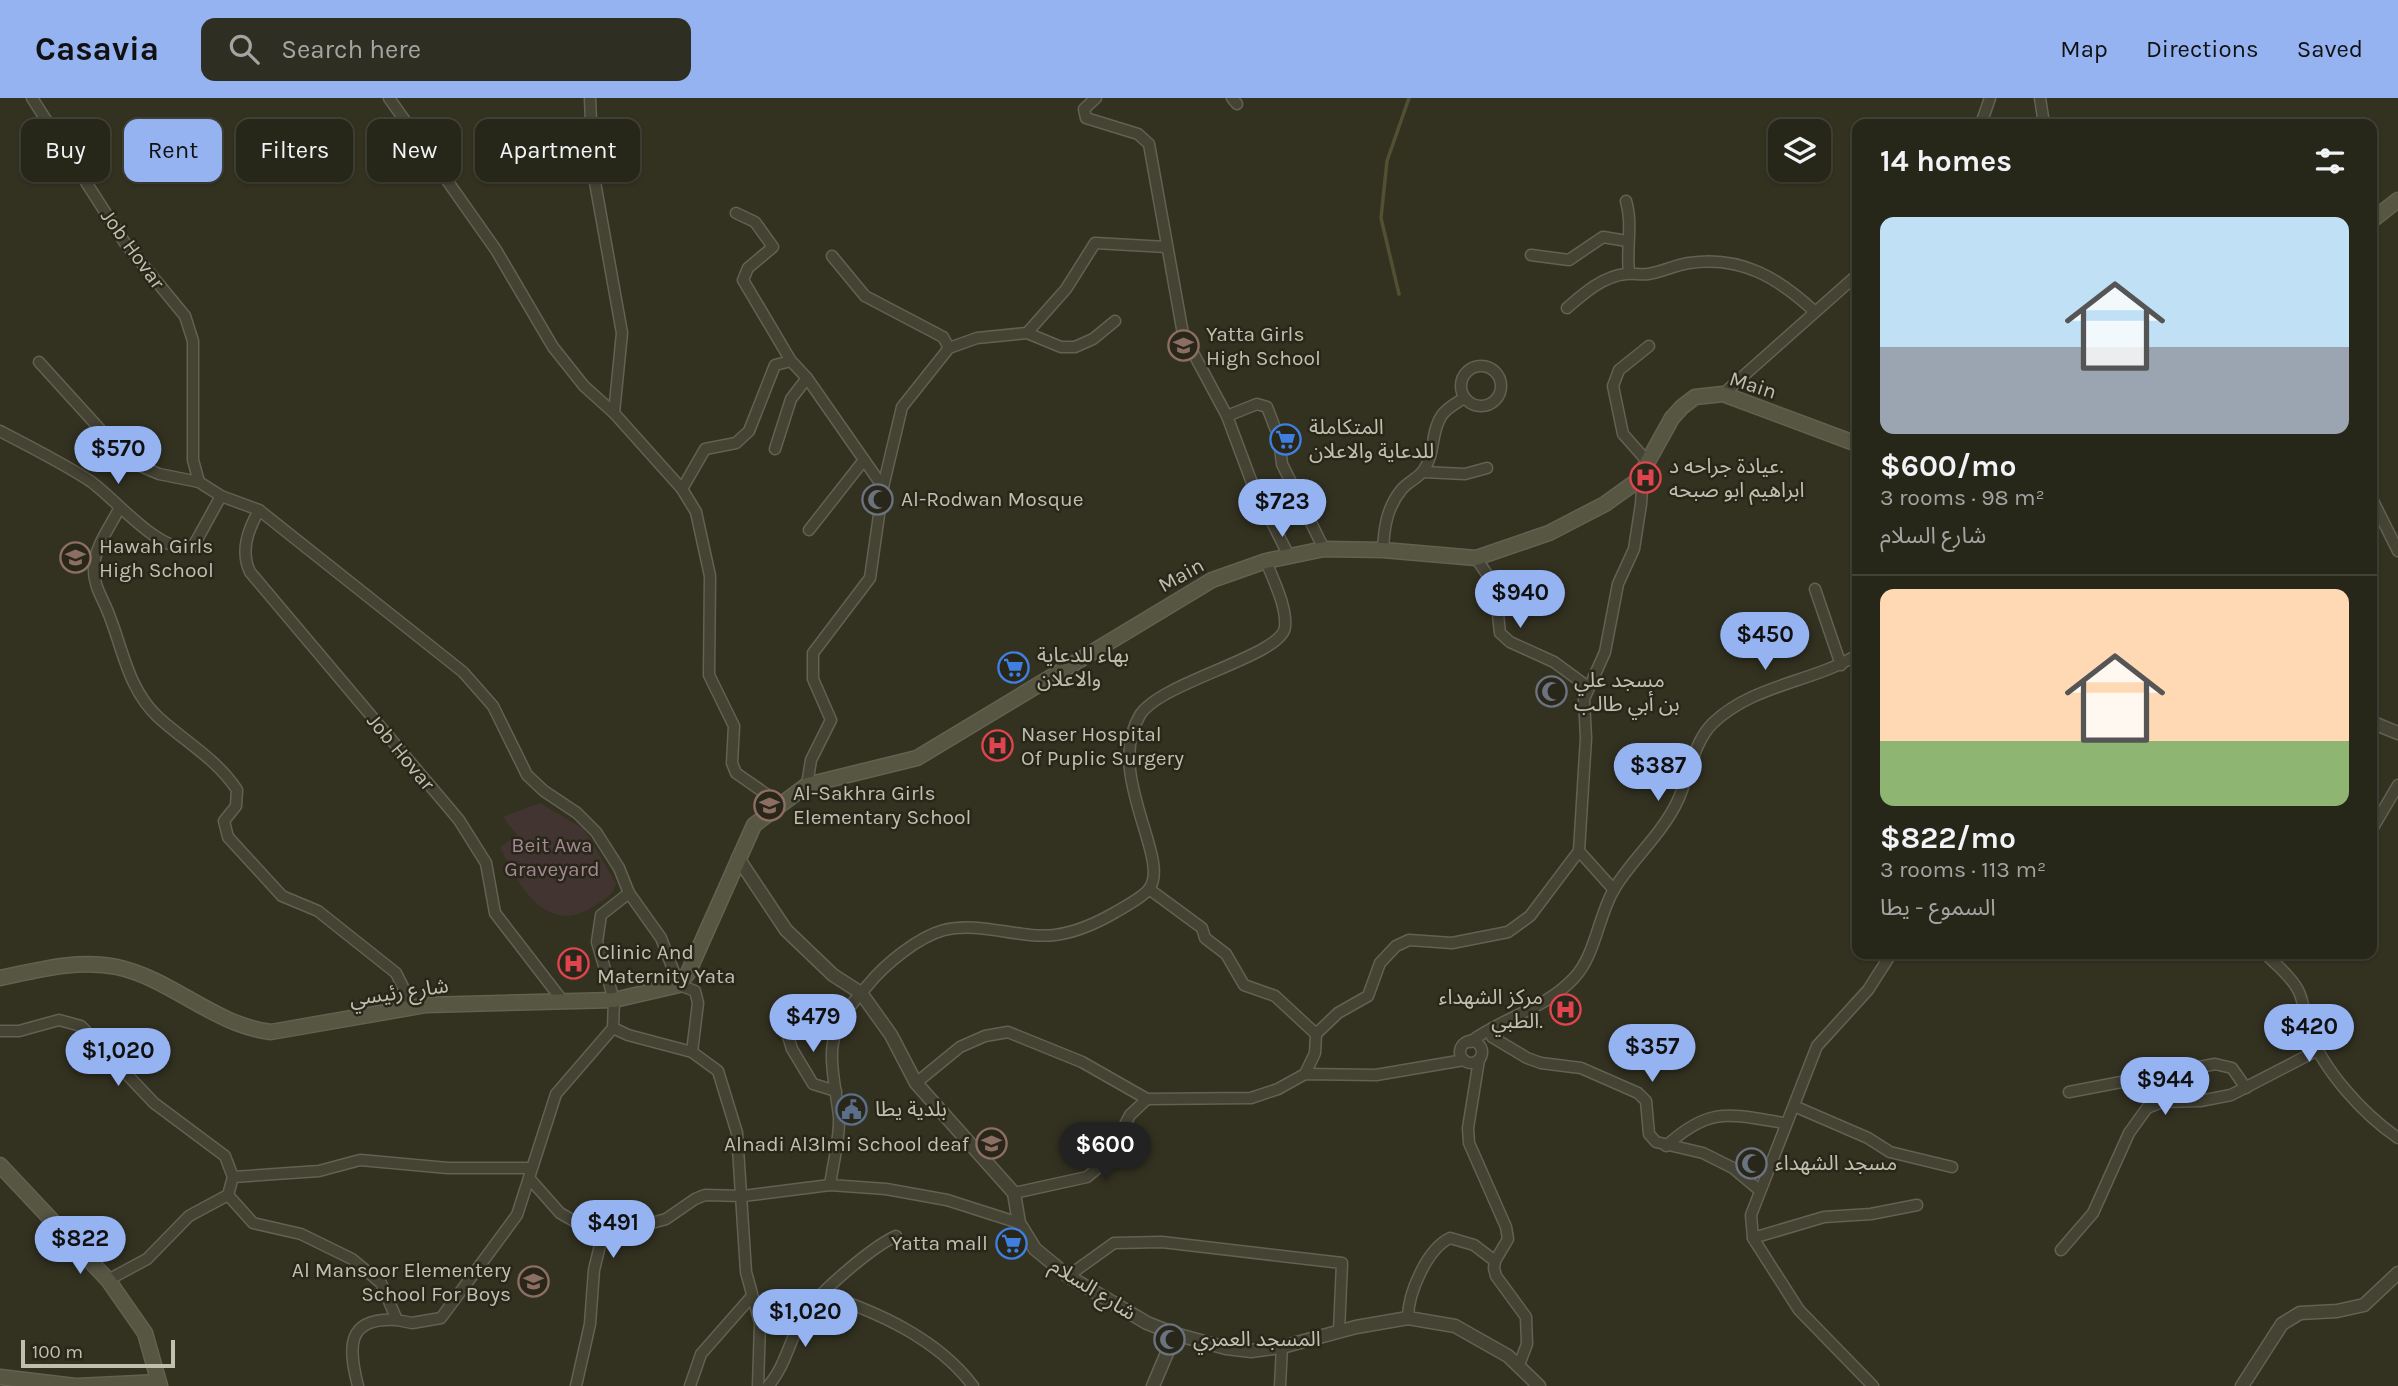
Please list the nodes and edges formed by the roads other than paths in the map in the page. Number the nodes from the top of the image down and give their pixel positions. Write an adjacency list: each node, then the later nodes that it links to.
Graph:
1 (32, 98): 40 (street, Job Hovar)
2 (389, 98): 30 (street)
3 (590, 98): 30 (street)
4 (1096, 98): 14 (street)
5 (1990, 98): 7 (street)
6 (2040, 98): 8 (street)
7 (1982, 119)
8 (2043, 119)
9 (2398, 200): 12 (main road)
10 (1626, 201): 13 (street)
11 (736, 213): 26 (street)
12 (2377, 215)
13 (1627, 241): 15 (street); 17 (street)
14 (1166, 247): 22 (street); 31 (street)
15 (1531, 255)
16 (832, 256): 24 (street)
17 (1629, 273): 19 (street); 20 (street)
18 (1852, 279): 20 (street)
19 (1567, 308)
20 (1814, 311): 28 (street)
21 (1115, 321): 22 (street)
22 (1027, 333): 24 (street)
23 (1649, 346): 36 (street)
24 (949, 348): 41 (street)
25 (38, 362): 40 (street)
26 (791, 362): 27 (street); 42 (street)
27 (807, 379): 34 (street); 35 (street)
28 (1723, 394): 33 (main road, Main); 36 (main road, Main)
29 (1464, 398): 38 (street)
30 (614, 413): 42 (street)
31 (1227, 416): 48 (street); 51 (street)
32 (0, 431): 44 (street)
33 (1852, 442)
34 (775, 449)
35 (864, 460): 41 (street); 47 (street)
36 (1647, 460): 39 (main road, Main)
37 (1487, 468): 38 (street)
38 (1423, 472): 49 (street)
39 (1637, 481): 52 (main road, Main); 57 (street)
40 (203, 486): 43 (street)
41 (883, 487): 60 (street)
42 (682, 489): 62 (street)
43 (221, 496): 44 (street); 46 (street)
44 (120, 509): 76 (street)
45 (2377, 509): 50 (street)
46 (259, 510): 68 (street); 74 (street, Job Hovar)
47 (809, 530)
48 (1324, 549): 49 (main road, Main); 51 (main road, Main)
49 (1383, 550): 52 (main road, Main)
50 (2398, 551)
51 (1289, 556): 53 (main road, Main)
52 (1476, 558): 57 (street)
53 (1266, 561): 60 (main road, Main); 66 (street)
54 (1815, 589): 56 (street)
55 (1852, 658): 56 (street)
56 (1841, 665): 67 (street)
57 (1588, 687): 64 (street)
58 (2377, 724): 59 (street)
59 (2398, 733)
60 (807, 785): 62 (main road, Main)
61 (2398, 785): 63 (street)
62 (779, 803): 65 (main road, Main)
63 (2377, 821)
64 (1579, 851): 67 (street); 81 (street)
65 (738, 858): 72 (main road); 73 (street)
66 (1149, 889): 73 (street); 81 (street)
67 (1614, 890): 77 (street)
68 (629, 894): 72 (street); 75 (street)
69 (1888, 959): 92 (street)
70 (2270, 959): 83 (street)
71 (0, 978): 76 (main road, شارع رئيسي)
72 (680, 985): 75 (main road, شارع رئيسي); 84 (street)
73 (861, 993): 87 (street); 89 (street)
74 (562, 1000): 75 (main road, شارع رئيسي); 76 (main road, شارع رئيسي)
75 (614, 1000): 79 (street)
76 (405, 1009)
77 (1518, 1017): 82 (street); 85 (street)
78 (784, 1023): 89 (street)
79 (613, 1028): 84 (street); 98 (street)
80 (0, 1031): 99 (street)
81 (1316, 1034): 86 (street)
82 (1492, 1037): 85 (street); 95 (street)
83 (2318, 1050): 88 (street); 94 (street)
84 (692, 1052): 104 (street)
85 (1471, 1054): 86 (street); 111 (street)
86 (1305, 1074): 91 (street)
87 (916, 1083): 91 (street); 102 (street)
88 (2246, 1088): 90 (street); 110 (street)
89 (836, 1091): 100 (street)
90 (2068, 1092)
91 (1147, 1100): 102 (street)
92 (1794, 1106): 93 (street); 97 (street)
93 (1784, 1123): 95 (street); 101 (street)
94 (2398, 1138)
95 (1666, 1146): 101 (street)
96 (0, 1165): 114 (main road)
97 (1952, 1167)
98 (530, 1173): 99 (street); 108 (street); 118 (street)
99 (233, 1177): 103 (street)
100 (830, 1185): 104 (street); 106 (street)
101 (1758, 1189): 109 (street)
102 (1014, 1193): 106 (street, شارع السلام)
103 (228, 1195): 114 (street); 118 (street)
104 (743, 1196): 108 (street); 116 (street)
105 (1917, 1205): 109 (street)
106 (1019, 1223): 113 (street, شارع السلام)
107 (896, 1236): 115 (street)
108 (602, 1237): 127 (street)
109 (1754, 1238): 135 (street)
110 (2061, 1250)
111 (1495, 1261): 117 (street); 122 (street)
112 (2398, 1273): 136 (street)
113 (1068, 1276): 119 (street); 120 (street, شارع السلام)
114 (107, 1280): 124 (main road)
115 (823, 1294): 130 (street); 131 (street)
116 (751, 1296): 128 (street); 129 (street)
117 (1409, 1318): 119 (street, شارع السلام); 122 (street, شارع السلام)
118 (397, 1320): 126 (street)
119 (1339, 1331): 121 (street, شارع السلام)
120 (1175, 1334): 121 (street, شارع السلام); 132 (street)
121 (1282, 1347): 133 (street)
122 (1519, 1365): 134 (street, شارع السلام)
123 (0, 1377): 125 (main road)
124 (159, 1384): 125 (main road)
125 (77, 1386)
126 (358, 1386)
127 (576, 1386)
128 (690, 1386)
129 (758, 1386)
130 (768, 1386)
131 (973, 1386)
132 (1153, 1386)
133 (1280, 1386)
134 (1539, 1386)
135 (1873, 1386)
136 (2242, 1386)

